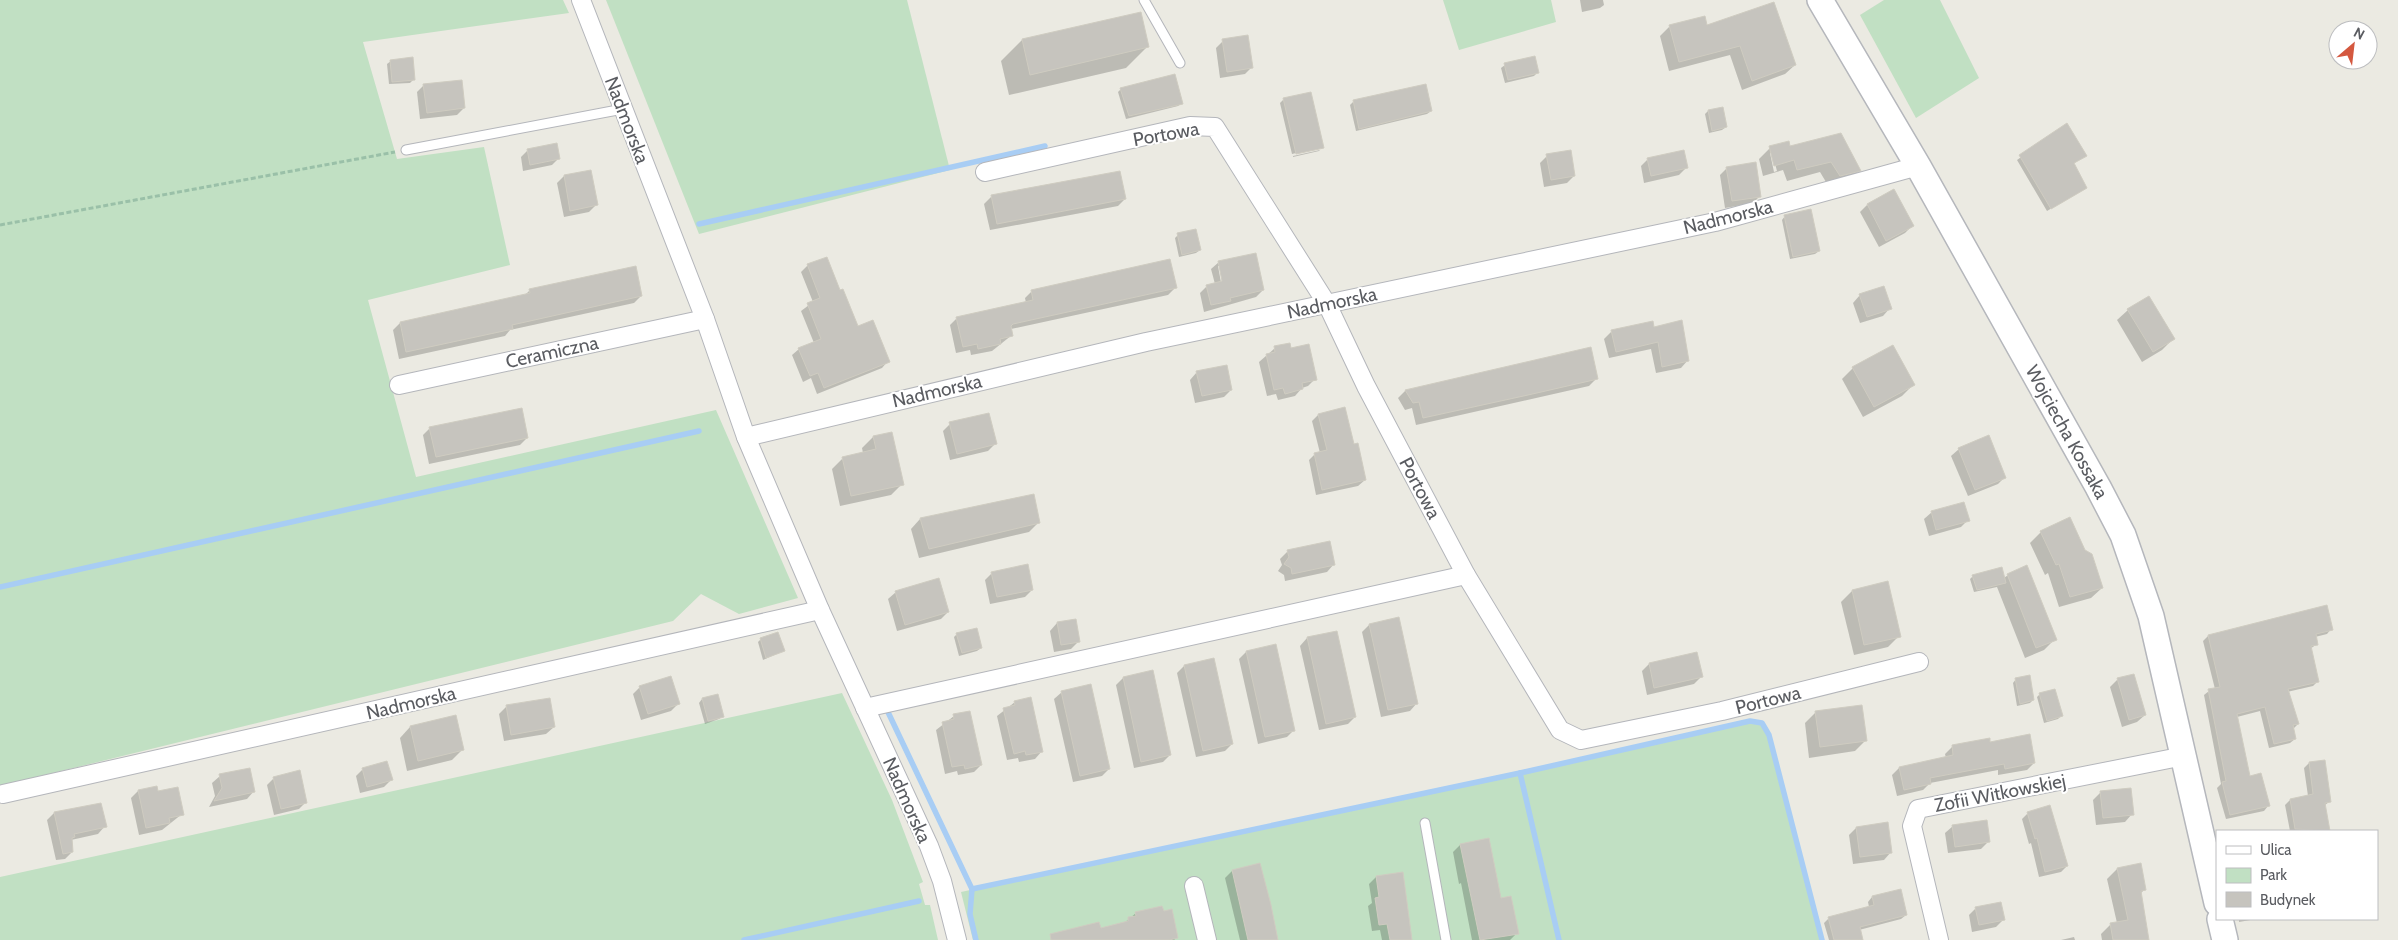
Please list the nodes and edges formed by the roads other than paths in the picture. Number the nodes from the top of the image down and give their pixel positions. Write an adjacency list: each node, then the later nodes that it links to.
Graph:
1 (581, 0): 5 (street, Nadmorska)
2 (1144, 0): 4 (lane)
3 (1820, 0): 7 (main road, Wojciecha Kossaka)
4 (1180, 63)
5 (623, 109): 6 (lane); 10 (street, Nadmorska)
6 (406, 150)
7 (1918, 166): 9 (street, Nadmorska); 17 (main road, Wojciecha Kossaka)
8 (985, 172): 9 (street, Portowa)
9 (1327, 304): 12 (street, Nadmorska); 13 (street, Portowa)
10 (705, 319): 11 (street, Ceramiczna); 12 (street, Nadmorska)
11 (398, 385)
12 (746, 437): 14 (street, Nadmorska)
13 (1466, 575): 15 (street, Portowa); 16 (street)
14 (820, 610): 16 (street, Nadmorska); 18 (street, Nadmorska)
15 (1919, 662)
16 (865, 708): 23 (street, Nadmorska)
17 (2184, 756): 21 (main road, Wojciecha Kossaka); 26 (street, Zofii Witkowskiej)
18 (3, 794)
19 (1425, 823): 25 (lane)
20 (1194, 886): 24 (street)
21 (2216, 899)
22 (2220, 920): 27 (main road)
23 (957, 940)
24 (1207, 940)
25 (1446, 940)
26 (1939, 940)
27 (2225, 940)

